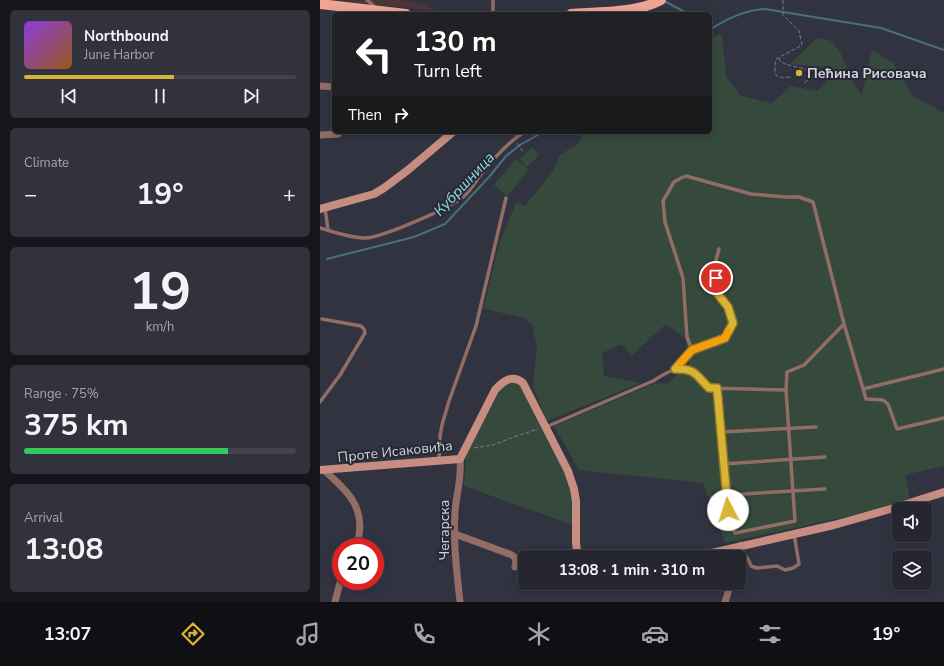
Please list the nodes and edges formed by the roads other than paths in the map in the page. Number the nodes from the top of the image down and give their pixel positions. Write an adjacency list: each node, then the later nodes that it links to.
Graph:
1 (367, 0): 5 (lane)
2 (493, 0): 7 (lane)
3 (658, 2): 8 (main road)
4 (320, 4): 5 (main road)
5 (380, 11): 6 (main road)
6 (389, 12)
7 (493, 12)
8 (607, 12)
9 (320, 86): 10 (street)
10 (332, 87)
11 (338, 134): 14 (street)
12 (452, 134): 16 (street)
13 (521, 134): 18 (lane)
14 (320, 135)
15 (506, 198): 37 (lane)
16 (322, 208): 18 (lane)
17 (320, 228): 18 (lane)
18 (328, 230)
19 (719, 249): 22 (lane)
20 (322, 319): 28 (lane)
21 (844, 324): 22 (lane); 26 (lane); 27 (lane)
22 (692, 350): 23 (lane)
23 (675, 369): 25 (lane); 30 (lane)
24 (944, 369): 26 (lane)
25 (717, 388): 27 (lane); 33 (lane)
26 (863, 389): 29 (lane)
27 (786, 390): 32 (lane)
28 (320, 402)
29 (944, 418)
30 (546, 427): 35 (street, Проте Исаковића); 47 (street, Проте Исаковића)
31 (816, 427): 32 (lane)
32 (789, 428): 33 (lane); 36 (lane)
33 (721, 432): 38 (lane)
34 (825, 457): 36 (lane)
35 (460, 459): 37 (street, Проте Исаковића); 44 (street, Чегарска)
36 (791, 460): 38 (lane); 41 (lane)
37 (439, 461): 39 (street, Проте Исаковића)
38 (724, 464): 43 (lane)
39 (322, 471): 46 (street)
40 (825, 489): 41 (lane)
41 (794, 490): 43 (lane); 43 (lane)
42 (944, 492): 45 (street)
43 (727, 495)
44 (455, 534): 50 (street); 54 (street, Чегарска)
45 (794, 534): 48 (street); 49 (lane)
46 (358, 538)
47 (577, 550)
48 (737, 550)
49 (746, 557)
50 (515, 567)
51 (338, 590): 53 (street)
52 (729, 590): 55 (street)
53 (335, 602)
54 (460, 602)
55 (725, 602)

